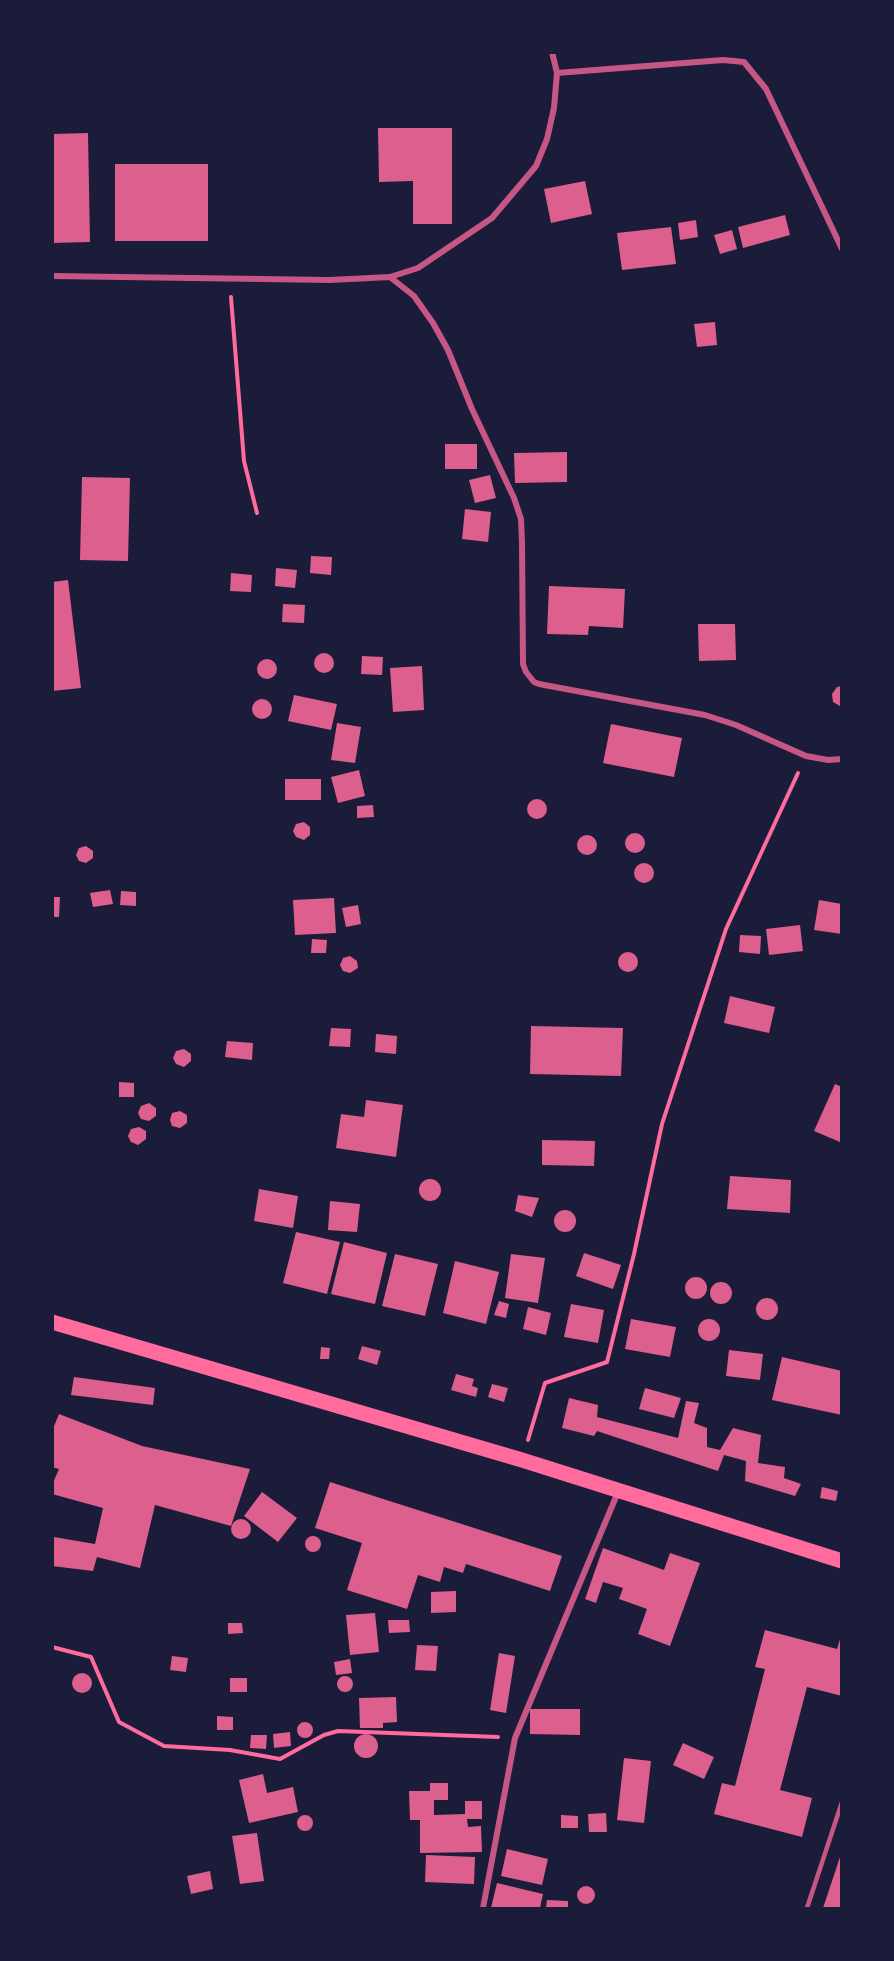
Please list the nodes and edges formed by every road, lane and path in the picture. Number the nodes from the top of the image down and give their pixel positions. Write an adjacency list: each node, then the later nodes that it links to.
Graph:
1 (552, 52): 2 (street)
2 (557, 73): 3 (street); 5 (street)
3 (842, 249)
4 (52, 276): 6 (street)
5 (390, 277): 6 (street); 8 (street)
6 (230, 279): 7 (path)
7 (257, 513)
8 (806, 756): 9 (street); 11 (path)
9 (842, 759)
10 (52, 1322): 11 (main road)
11 (522, 1460): 12 (main road)
12 (620, 1490): 13 (main road); 15 (street)
13 (842, 1561)
14 (52, 1647): 15 (path)
15 (515, 1738): 17 (street)
16 (842, 1802): 18 (lane)
17 (483, 1908)
18 (807, 1908)

